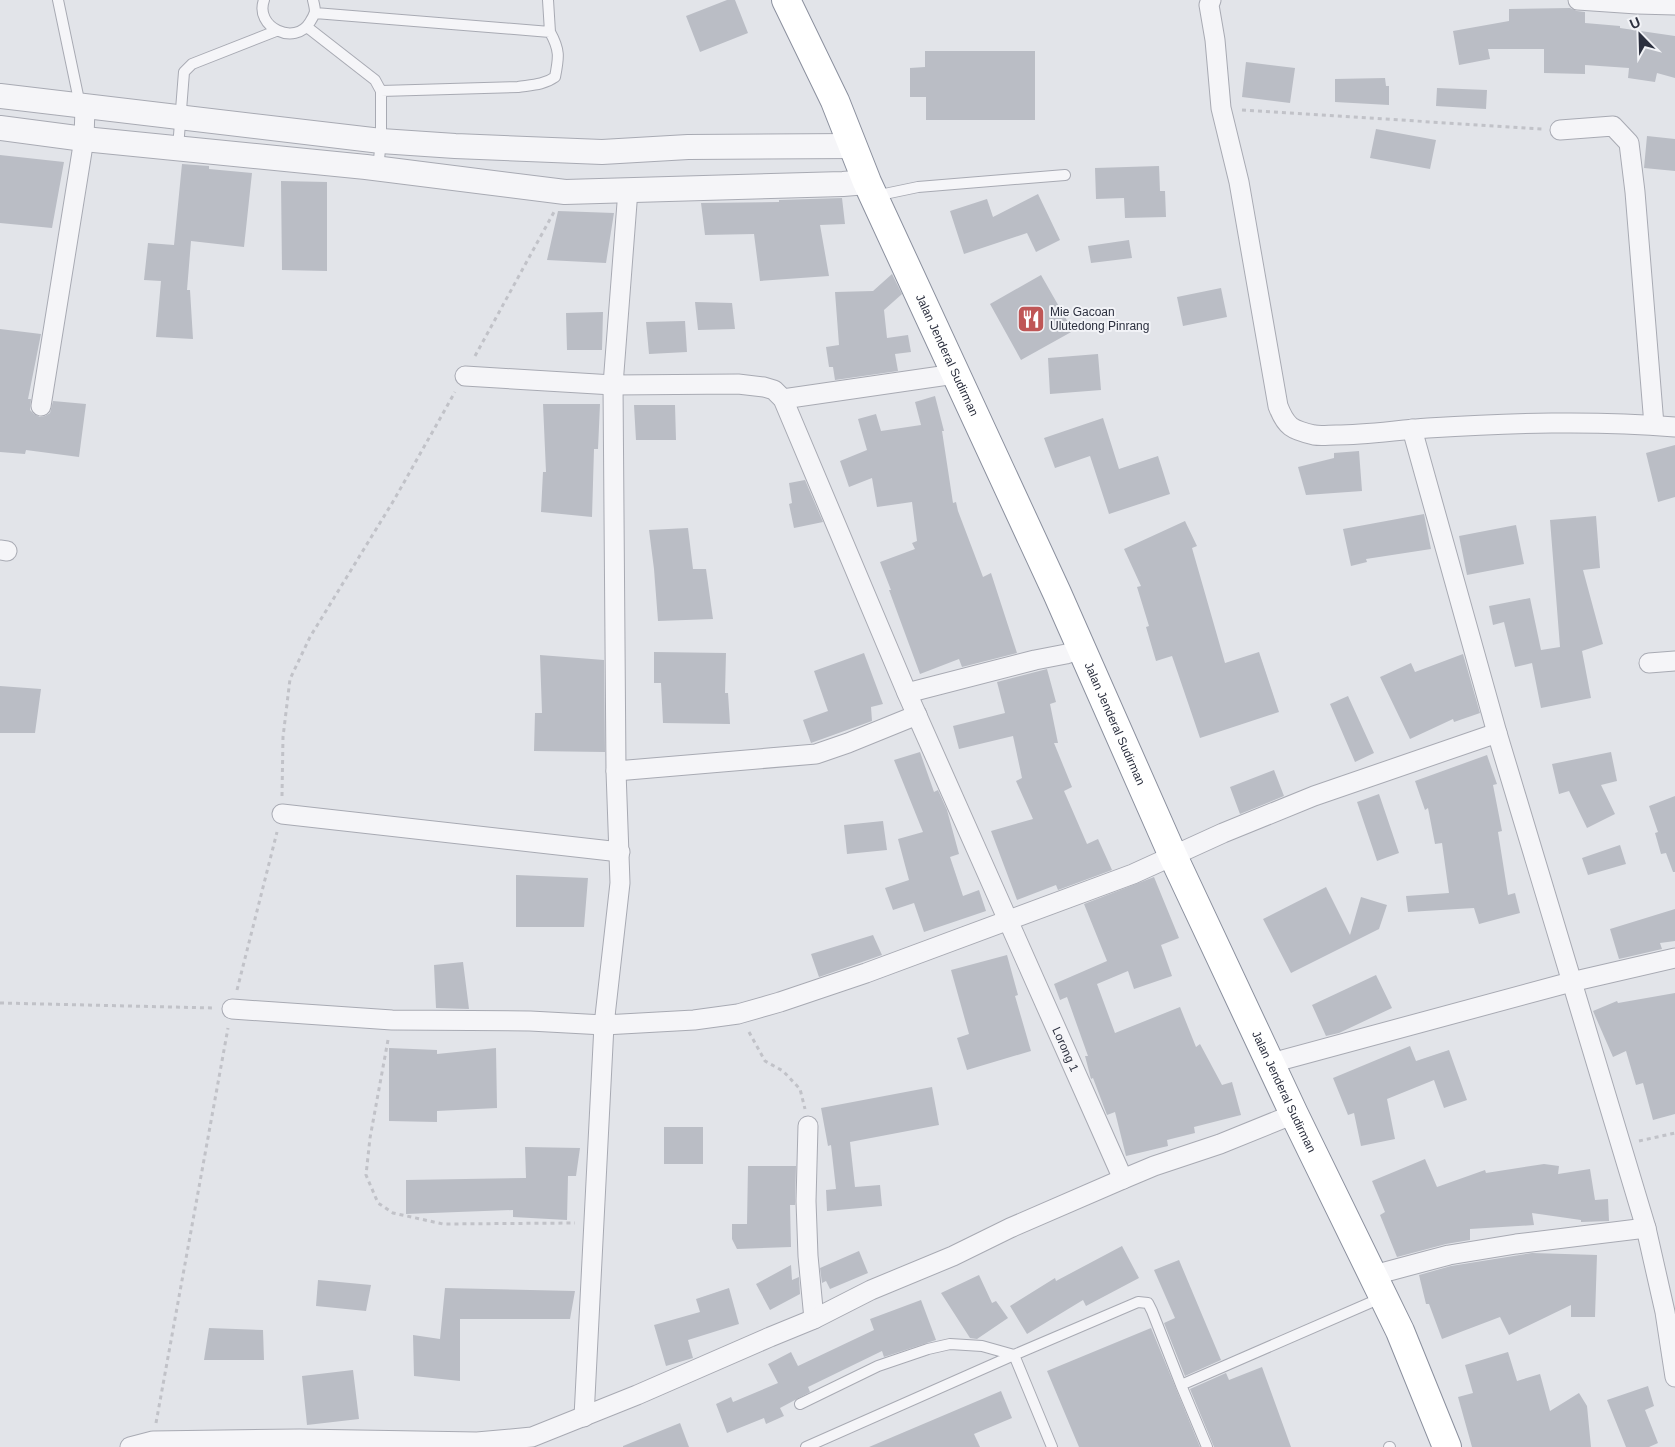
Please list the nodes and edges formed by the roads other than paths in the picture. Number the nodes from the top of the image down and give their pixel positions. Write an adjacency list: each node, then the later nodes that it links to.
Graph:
1 (58, 0): 15 (lane)
2 (264, 0): 11 (lane)
3 (313, 0): 9 (lane)
4 (548, 0): 12 (lane)
5 (786, 0): 21 (highway, Jalan Jenderal Sudirman)
6 (1575, 0): 8 (street)
7 (1208, 2): 34 (street)
8 (1675, 5)
9 (315, 13): 10 (lane); 12 (lane)
10 (307, 27): 11 (lane); 13 (lane)
11 (276, 31): 16 (lane)
12 (550, 32): 13 (lane)
13 (381, 90): 20 (lane)
14 (0, 96): 15 (street)
15 (83, 106): 16 (street); 19 (street)
16 (181, 118): 20 (street); 22 (lane)
17 (0, 128): 19 (street)
18 (1560, 130): 32 (street)
19 (84, 139): 22 (street); 31 (street)
20 (381, 141): 21 (street); 23 (lane)
21 (853, 146): 25 (highway, Jalan Jenderal Sudirman)
22 (178, 148): 23 (street)
23 (378, 168): 26 (street)
24 (1066, 175): 25 (lane)
25 (870, 189): 26 (street); 27 (highway, Jalan Jenderal Sudirman)
26 (628, 190): 29 (street)
27 (955, 374): 30 (street); 35 (highway, Jalan Jenderal Sudirman)
28 (465, 376): 29 (street)
29 (613, 385): 30 (street); 41 (street)
30 (783, 398): 38 (street, Lorong 1)
31 (41, 406)
32 (1654, 425): 33 (street); 34 (street)
33 (1675, 427)
34 (1412, 429): 40 (street)
35 (1081, 649): 38 (street); 44 (highway, Jalan Jenderal Sudirman)
36 (1675, 661): 37 (street)
37 (1649, 663)
38 (907, 693): 39 (street, Lorong 1)
39 (918, 715): 41 (street); 45 (street, Lorong 1)
40 (1497, 733): 44 (street); 47 (street)
41 (616, 771): 43 (street)
42 (282, 814): 43 (street)
43 (620, 852): 49 (street)
44 (1173, 856): 45 (street); 50 (highway, Jalan Jenderal Sudirman)
45 (1008, 920): 49 (street); 53 (street, Lorong 1)
46 (1675, 958): 47 (street)
47 (1571, 982): 50 (street); 54 (street)
48 (232, 1009): 49 (street)
49 (604, 1025): 62 (street)
50 (1271, 1063): 51 (highway, Jalan Jenderal Sudirman)
51 (1294, 1114): 53 (street); 55 (highway, Jalan Jenderal Sudirman)
52 (808, 1126): 57 (street)
53 (1122, 1179): 57 (street)
54 (1646, 1228): 55 (street); 56 (street)
55 (1378, 1286): 60 (lane); 68 (highway, Jalan Jenderal Sudirman)
56 (1670, 1311): 59 (street)
57 (814, 1319): 62 (street)
58 (1014, 1355): 60 (lane); 61 (lane); 65 (lane); 66 (lane)
59 (1675, 1378)
60 (1181, 1385): 67 (lane)
61 (800, 1404)
62 (584, 1417): 63 (street)
63 (534, 1442): 64 (street)
64 (130, 1447)
65 (806, 1447)
66 (1052, 1447)
67 (1207, 1447)
68 (1447, 1447)

